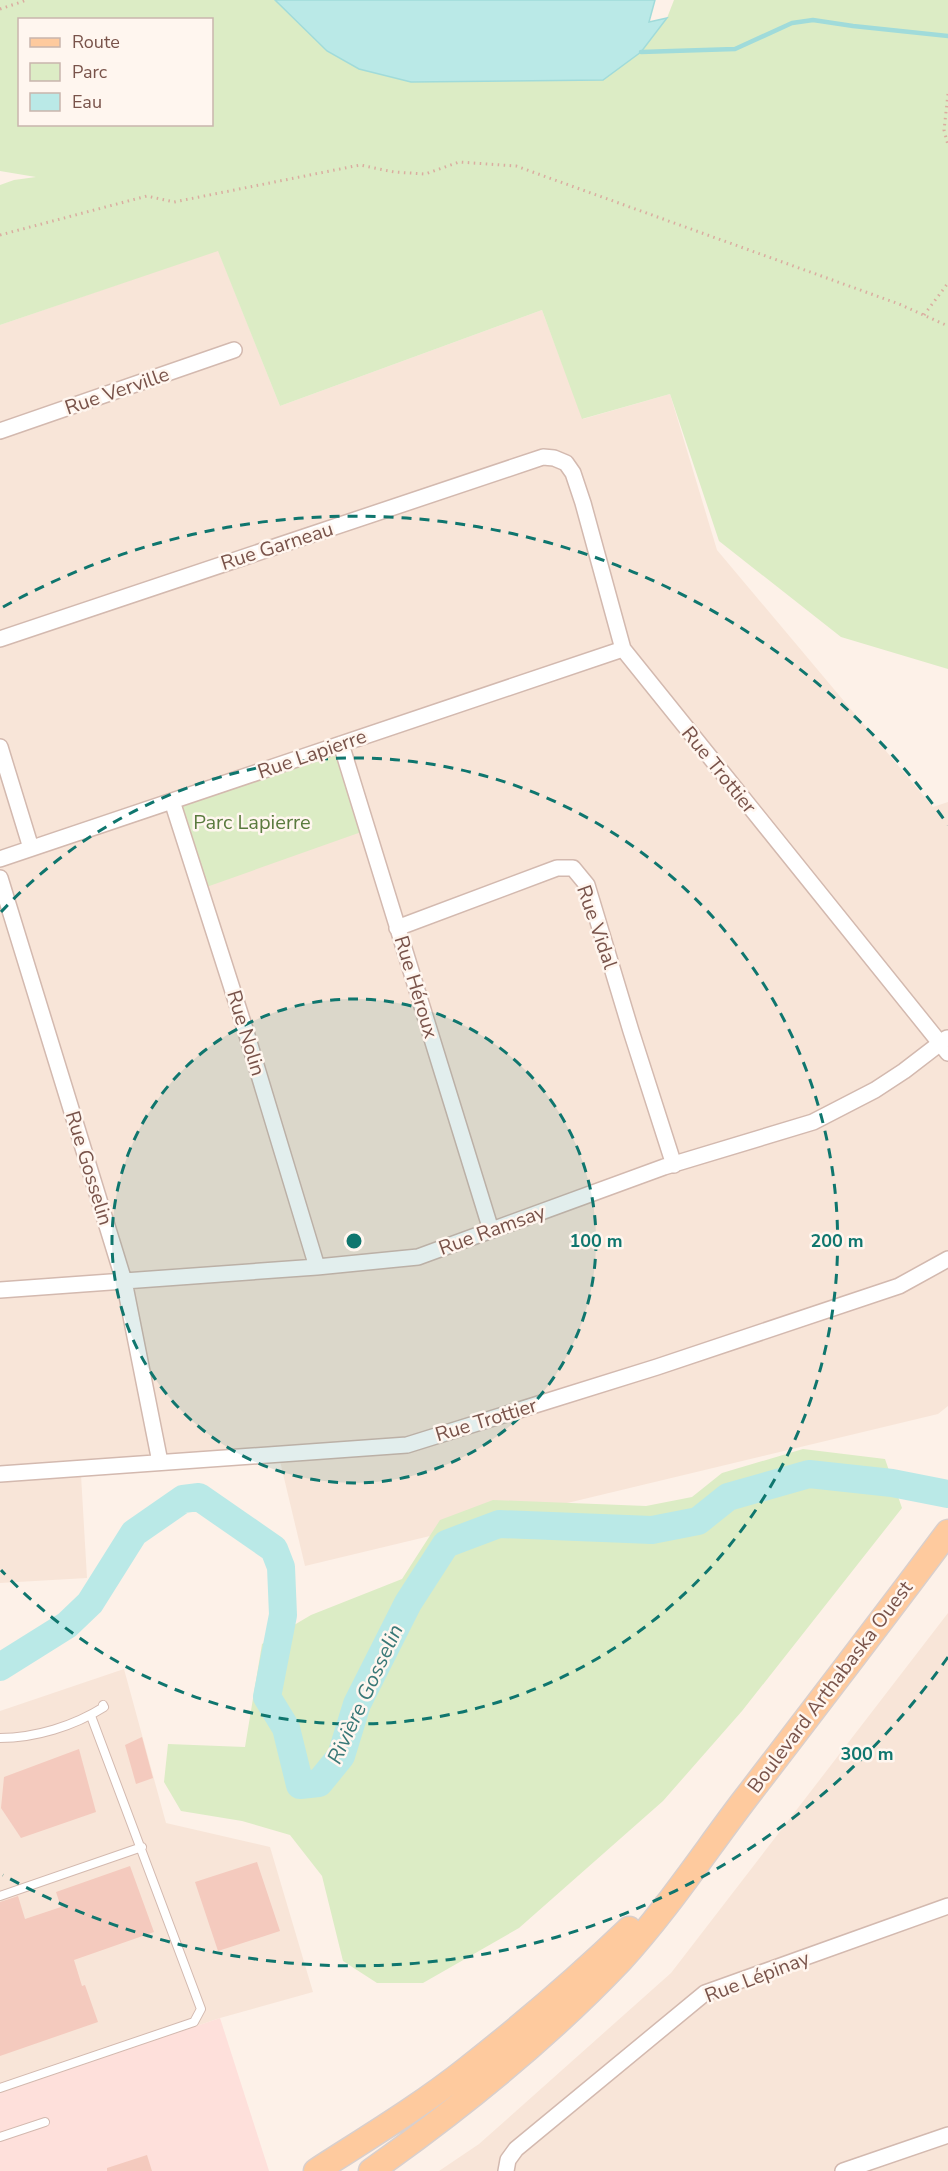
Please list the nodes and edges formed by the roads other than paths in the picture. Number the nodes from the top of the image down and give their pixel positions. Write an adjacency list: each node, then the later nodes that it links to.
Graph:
1 (234, 350): 2 (street, Rue Verville)
2 (0, 431)
3 (554, 458): 4 (street, Rue Garneau); 5 (street, Rue Trottier)
4 (0, 639)
5 (623, 649): 6 (street, Rue Lapierre); 13 (street, Rue Trottier)
6 (340, 744): 8 (street, Rue Lapierre); 12 (street, Rue Héroux)
7 (0, 747): 9 (street)
8 (172, 801): 9 (street, Rue Lapierre); 17 (street, Rue Nolin)
9 (32, 848): 10 (street, Rue Lapierre)
10 (0, 859)
11 (0, 878): 18 (street, Rue Gosselin)
12 (397, 928): 14 (street, Rue Vidal); 15 (street, Rue Héroux)
13 (946, 1044): 14 (street, Rue Ramsay)
14 (674, 1165): 15 (street, Rue Ramsay)
15 (491, 1230): 17 (street, Rue Ramsay)
16 (948, 1259): 20 (street, Rue Trottier)
17 (317, 1267): 18 (street, Rue Ramsay)
18 (124, 1281): 19 (street, Rue Ramsay); 20 (street, Rue Gosselin)
19 (0, 1290)
20 (160, 1462): 21 (street, Rue Trottier)
21 (0, 1474)
22 (946, 1534): 26 (main road, Boulevard Arthabaska Ouest)
23 (103, 1705): 24 (lane)
24 (91, 1716): 25 (lane); 27 (lane)
25 (0, 1738)
26 (715, 1838): 35 (main road, Boulevard Arthabaska Ouest); 36 (main road, Boulevard Arthabaska Ouest)
27 (142, 1847): 28 (lane); 30 (lane)
28 (0, 1896)
29 (948, 1906): 34 (street, Rue Lépinay)
30 (0, 2088)
31 (45, 2122): 33 (lane)
32 (948, 2135): 37 (street)
33 (0, 2137)
34 (507, 2166)
35 (315, 2171)
36 (371, 2171)
37 (843, 2171)

